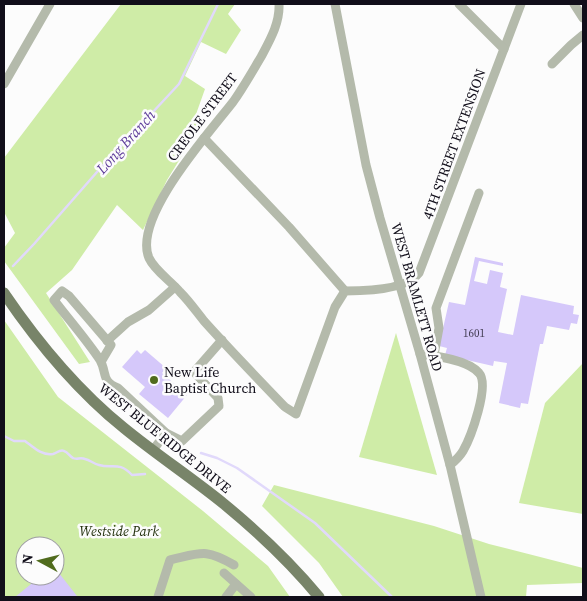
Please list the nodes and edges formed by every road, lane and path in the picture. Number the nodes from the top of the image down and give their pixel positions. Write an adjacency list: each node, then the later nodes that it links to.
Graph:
1 (50, 4): 11 (street)
2 (279, 4): 12 (street, CREOLE STREET)
3 (335, 4): 14 (street, WEST BRAMLETT ROAD)
4 (459, 4): 9 (street)
5 (521, 4): 9 (street, 4TH STREET EXTENSION)
6 (574, 4): 7 (street)
7 (583, 18)
8 (583, 35): 10 (street)
9 (504, 49): 14 (street, 4TH STREET EXTENSION)
10 (552, 64)
11 (4, 84)
12 (204, 138): 15 (street, CREOLE STREET); 16 (street)
13 (479, 193): 21 (street)
14 (401, 285): 16 (street); 20 (street, WEST BRAMLETT ROAD)
15 (175, 287): 18 (street); 19 (street)
16 (345, 291): 18 (street)
17 (4, 293): 24 (main road, WEST BLUE RIDGE DRIVE)
18 (222, 340): 23 (street)
19 (107, 341): 22 (street); 22 (street)
20 (420, 354): 21 (street); 25 (street, WEST BRAMLETT ROAD)
21 (434, 355): 25 (street)
22 (101, 362): 23 (street)
23 (166, 432): 24 (street)
24 (153, 450): 32 (main road, WEST BLUE RIDGE DRIVE)
25 (450, 465): 33 (street, WEST BRAMLETT ROAD)
26 (234, 565): 29 (street)
27 (224, 573): 28 (street)
28 (236, 584): 30 (street); 31 (street)
29 (158, 597)
30 (226, 597)
31 (251, 597)
32 (319, 597)
33 (481, 597)

